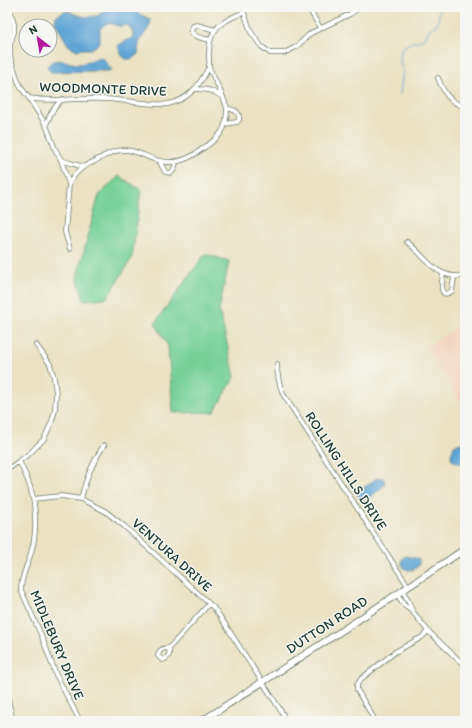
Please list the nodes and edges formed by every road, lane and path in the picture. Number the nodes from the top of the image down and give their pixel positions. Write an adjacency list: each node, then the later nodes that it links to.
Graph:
1 (9, 7): 8 (street)
2 (308, 7): 5 (street)
3 (361, 7): 5 (street)
4 (243, 9): 5 (street); 6 (street)
5 (320, 28)
6 (215, 30): 9 (street); 9 (street)
7 (7, 33): 8 (street)
8 (12, 39): 13 (street)
9 (210, 40): 10 (street)
10 (209, 67): 12 (street, WOODMONTE DRIVE); 14 (street)
11 (438, 78): 16 (street)
12 (196, 89): 14 (street); 15 (street, WOODMONTE DRIVE)
13 (29, 98): 15 (street, WOODMONTE DRIVE); 18 (street)
14 (223, 98): 17 (street)
15 (63, 99): 18 (street)
16 (465, 107)
17 (227, 108): 19 (street); 19 (street)
18 (46, 124): 20 (street)
19 (225, 124): 22 (street)
20 (61, 160): 23 (street); 24 (street)
21 (160, 162): 22 (street); 22 (street); 23 (street)
22 (176, 162)
23 (84, 167): 24 (street)
24 (69, 184): 26 (street)
25 (407, 242): 27 (street)
26 (70, 250)
27 (444, 274): 29 (street); 29 (street)
28 (465, 276): 29 (street)
29 (454, 277)
30 (36, 345): 33 (street)
31 (277, 364): 38 (street, ROLLING HILLS DRIVE)
32 (104, 445): 36 (street)
33 (19, 461): 34 (street); 35 (street, MIDLEBURY DRIVE)
34 (7, 470)
35 (33, 499): 36 (street, VENTURA DRIVE); 52 (street, MIDLEBURY DRIVE)
36 (81, 499): 41 (street, VENTURA DRIVE)
37 (465, 549): 38 (street, DUTTON ROAD)
38 (408, 586): 39 (street, DUTTON ROAD)
39 (400, 592): 40 (street); 42 (street); 47 (street, DUTTON ROAD)
40 (409, 602): 42 (street); 43 (street)
41 (209, 604): 45 (street); 47 (street, VENTURA DRIVE)
42 (404, 605): 43 (street)
43 (412, 611): 44 (street)
44 (428, 631): 46 (street); 50 (street)
45 (169, 648)
46 (465, 666)
47 (262, 682): 49 (street, VENTURA DRIVE); 53 (street, DUTTON ROAD)
48 (7, 695): 51 (street)
49 (283, 714)
50 (373, 717)
51 (13, 721)
52 (80, 721)
53 (202, 721)

